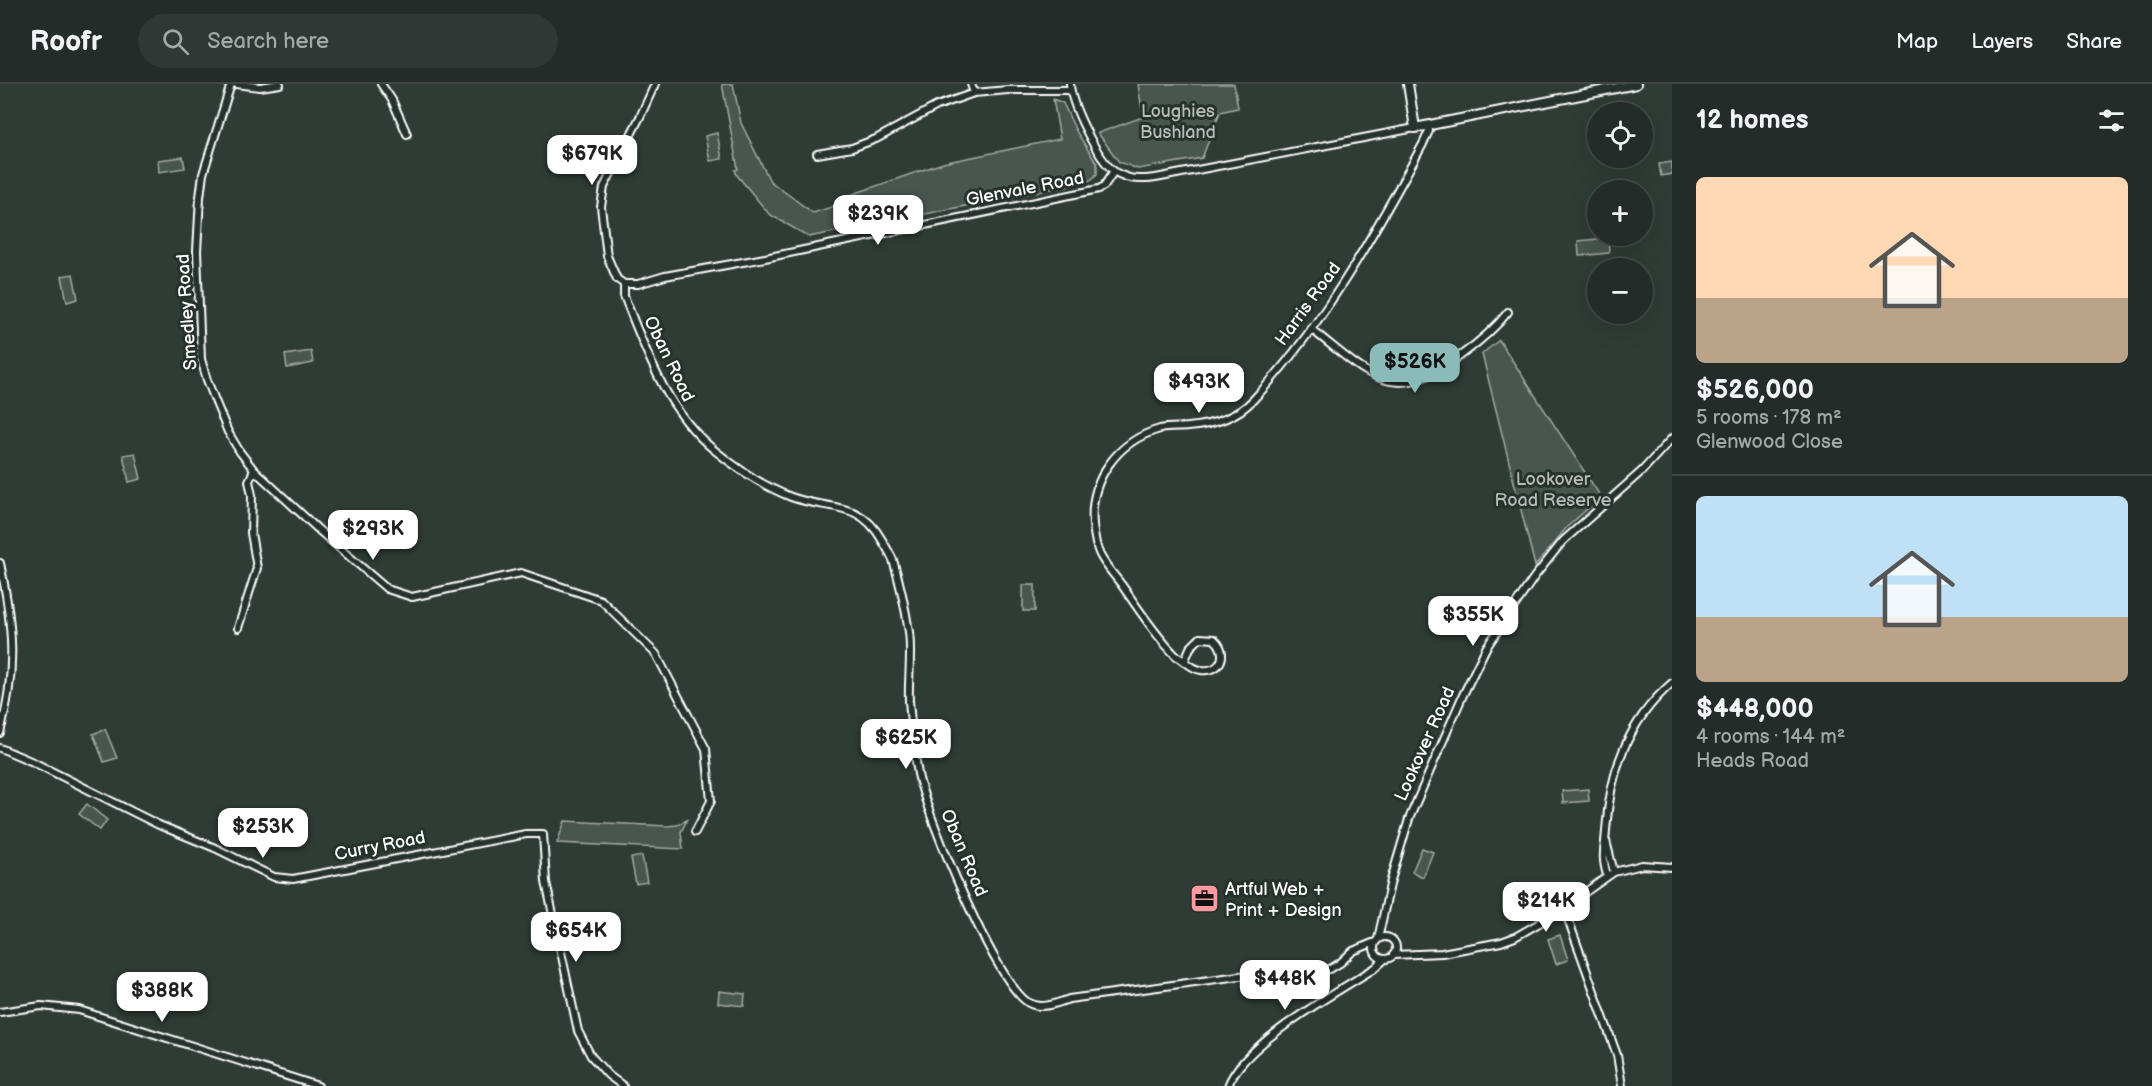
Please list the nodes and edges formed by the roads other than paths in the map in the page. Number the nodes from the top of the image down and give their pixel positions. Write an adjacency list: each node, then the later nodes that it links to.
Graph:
1 (231, 84): 20 (street, Smedley Road)
2 (236, 84): 3 (street)
3 (280, 84)
4 (381, 84): 13 (street)
5 (655, 84): 16 (street, Oban Road)
6 (971, 84): 10 (street)
7 (1408, 84): 12 (street)
8 (1631, 84): 11 (street)
9 (1070, 87): 10 (street); 15 (street)
10 (974, 93): 14 (street)
11 (1428, 126): 12 (street); 18 (street, Harris Road)
12 (1415, 128): 15 (street)
13 (407, 134)
14 (817, 154)
15 (1114, 171): 16 (street, Glenvale Road)
16 (624, 284): 33 (street, Oban Road)
17 (1508, 312): 18 (street)
18 (1311, 329): 23 (street, Harris Road)
19 (1672, 438): 31 (street, Lookover Road)
20 (254, 470): 22 (street); 27 (street, Smedley Road)
21 (0, 563): 25 (street)
22 (238, 628)
23 (1185, 660): 23 (street, Harris Road)
24 (1672, 683): 29 (street)
25 (0, 733)
26 (0, 748): 41 (street, Curry Road)
27 (695, 832)
28 (1672, 867): 29 (street)
29 (1610, 874): 30 (street)
30 (1562, 908): 35 (street); 43 (street)
31 (1383, 918): 32 (street, Lookover Road); 33 (street, Lookover Road)
32 (1387, 937): 33 (street); 34 (street)
33 (1376, 946): 37 (street); 38 (street, Lookover Road)
34 (1396, 946): 35 (street); 36 (street)
35 (1413, 953): 36 (street)
36 (1393, 955): 37 (street)
37 (1385, 959): 38 (street)
38 (1375, 968): 42 (street)
39 (0, 1012): 40 (street)
40 (318, 1086)
41 (623, 1086)
42 (1228, 1086)
43 (1622, 1086)

